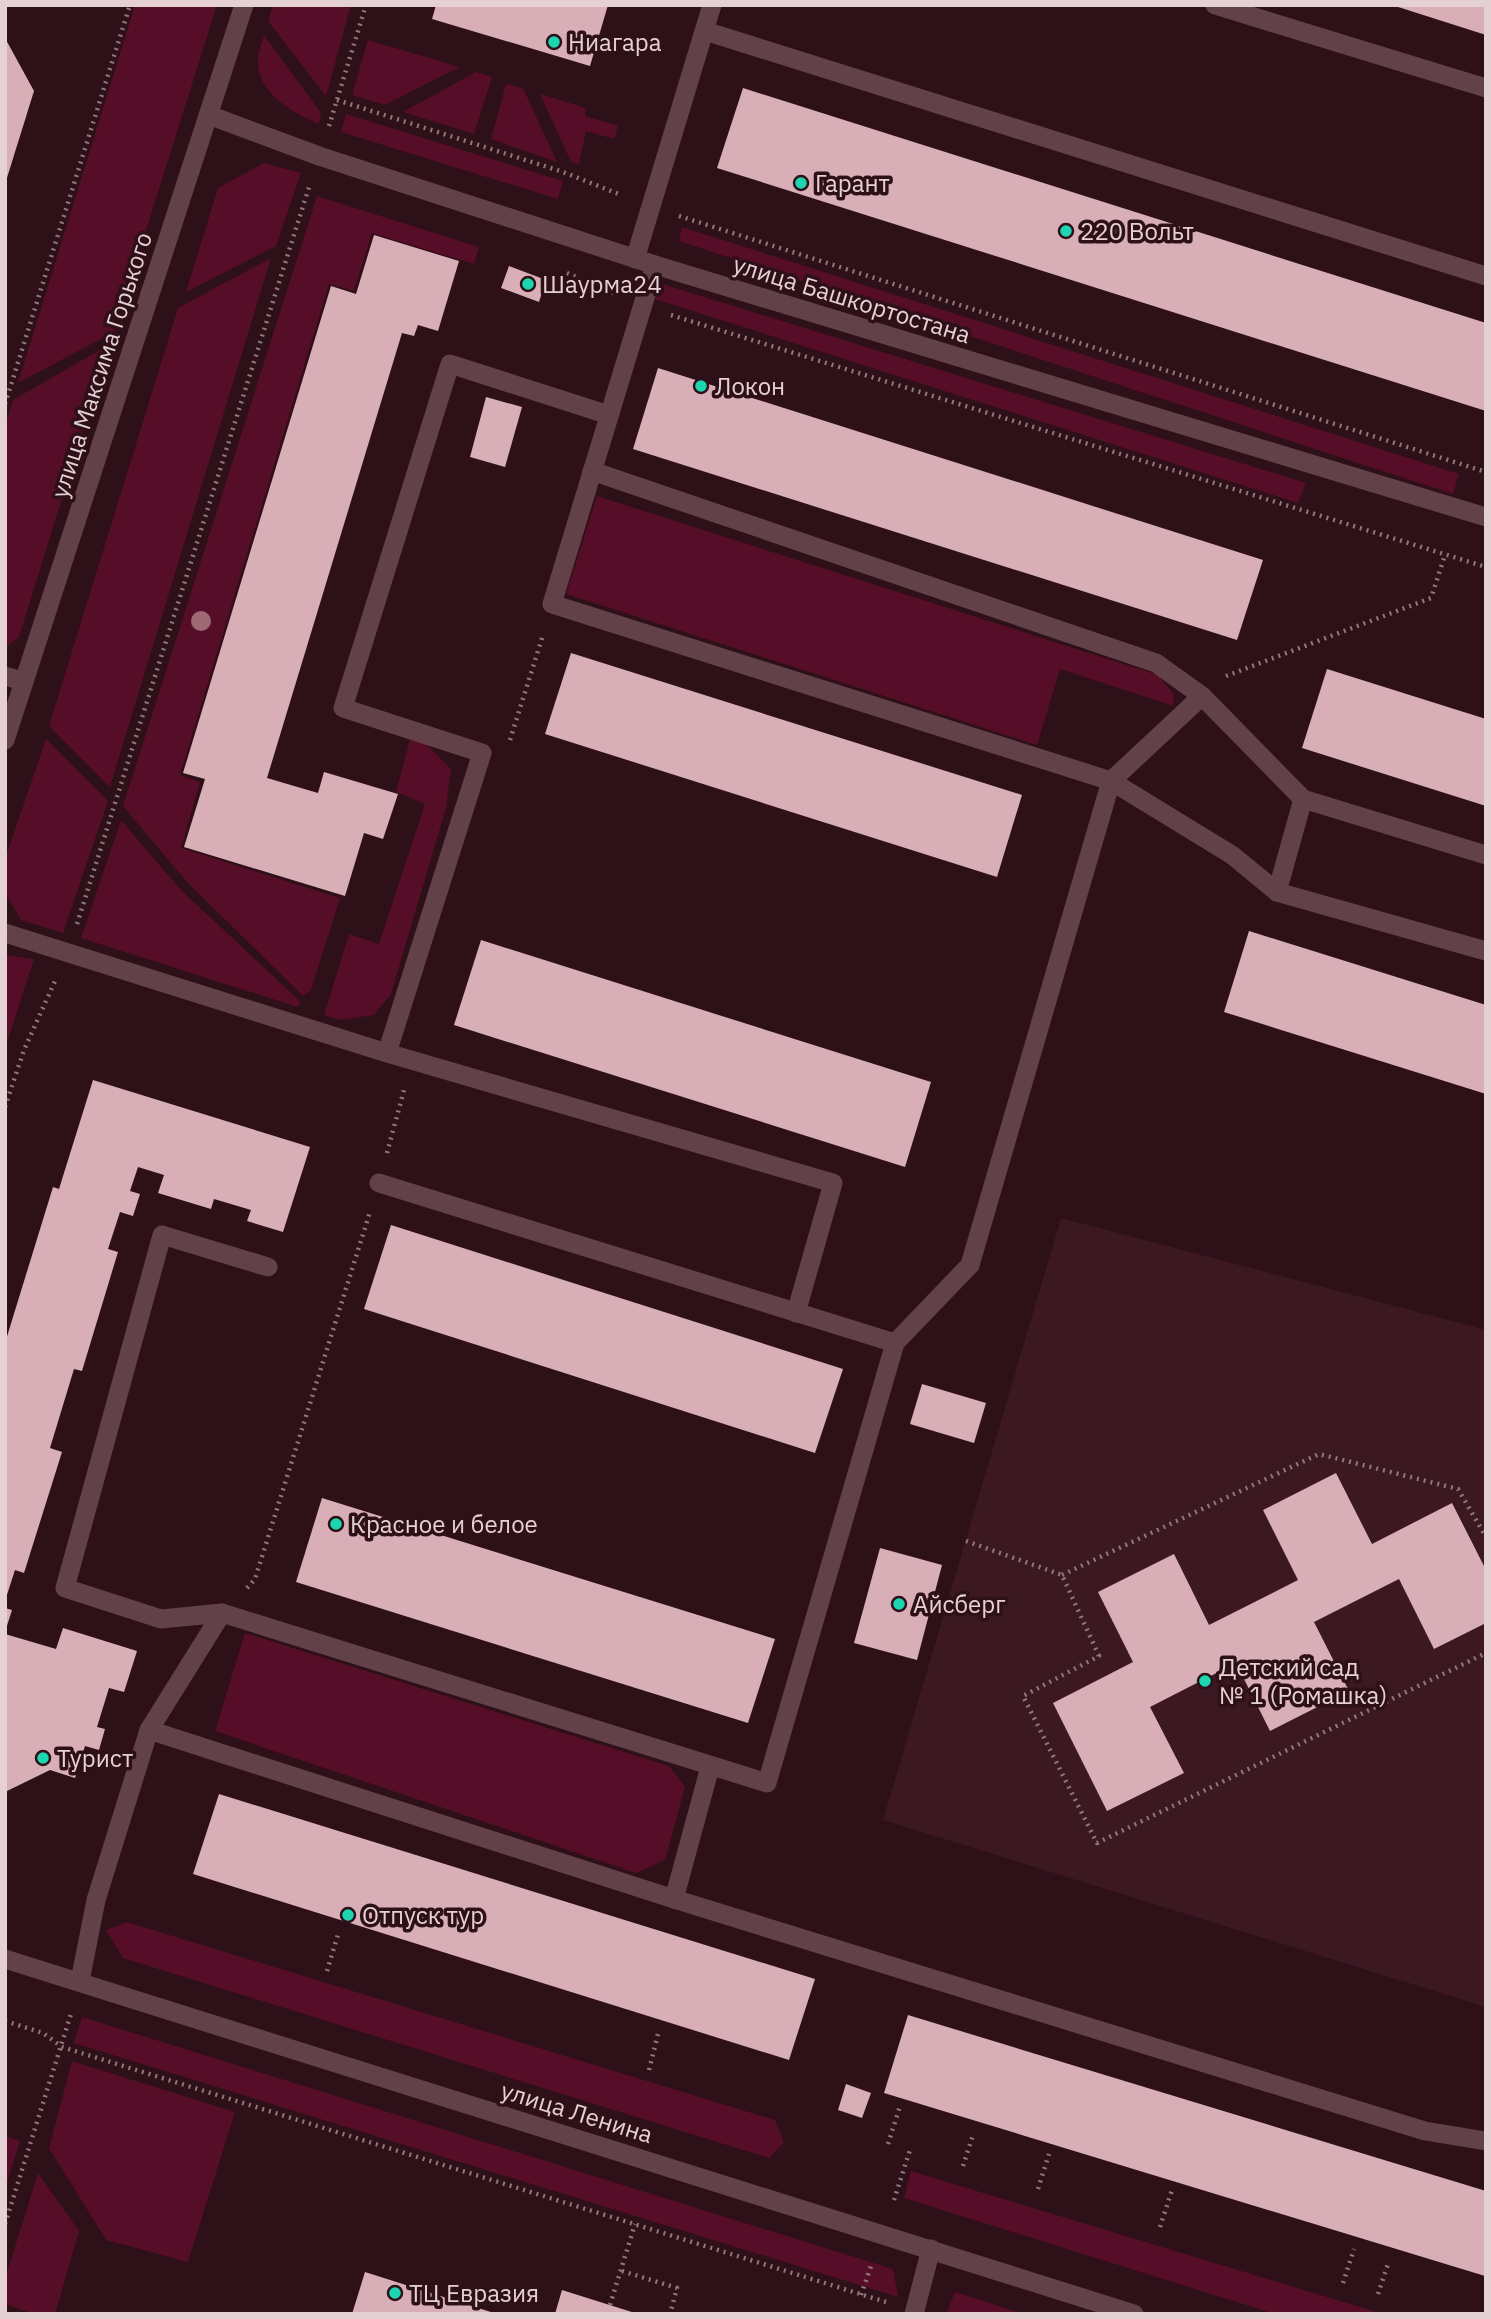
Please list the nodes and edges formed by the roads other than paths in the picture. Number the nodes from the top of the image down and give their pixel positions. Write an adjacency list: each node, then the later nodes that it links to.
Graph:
1 (244, 5): 6 (street, улица Максима Горького)
2 (712, 5): 4 (street)
3 (1215, 5): 5 (street)
4 (705, 31): 7 (street); 9 (street)
5 (1486, 88)
6 (209, 115): 7 (street, улица Башкортостана); 13 (street, улица Максима Горького)
7 (635, 259): 8 (street, улица Башкортостана)
8 (655, 265): 10 (street); 12 (street, улица Башкортостана)
9 (1486, 276)
10 (609, 415): 11 (street); 22 (street)
11 (592, 471): 14 (street); 16 (street)
12 (1486, 517)
13 (14, 678): 15 (street, улица Максима Горького)
14 (1202, 696): 16 (street); 17 (street)
15 (5, 740)
16 (1111, 781): 19 (street); 26 (street)
17 (1303, 799): 18 (street); 19 (street)
18 (1486, 855)
19 (1277, 892): 21 (street)
20 (5, 933): 22 (street)
21 (1486, 951)
22 (387, 1053): 25 (street)
23 (379, 1183): 25 (street)
24 (268, 1267): 27 (street)
25 (796, 1313): 26 (street)
26 (895, 1343): 29 (street)
27 (222, 1613): 28 (street); 29 (street)
28 (149, 1730): 30 (street); 32 (street)
29 (710, 1767): 30 (street)
30 (674, 1899): 33 (street)
31 (5, 1959): 32 (street, улица Ленина)
32 (80, 1982): 34 (street, улица Ленина)
33 (1486, 2141)
34 (931, 2249): 35 (street); 36 (street, улица Ленина)
35 (914, 2312)
36 (1134, 2314)

